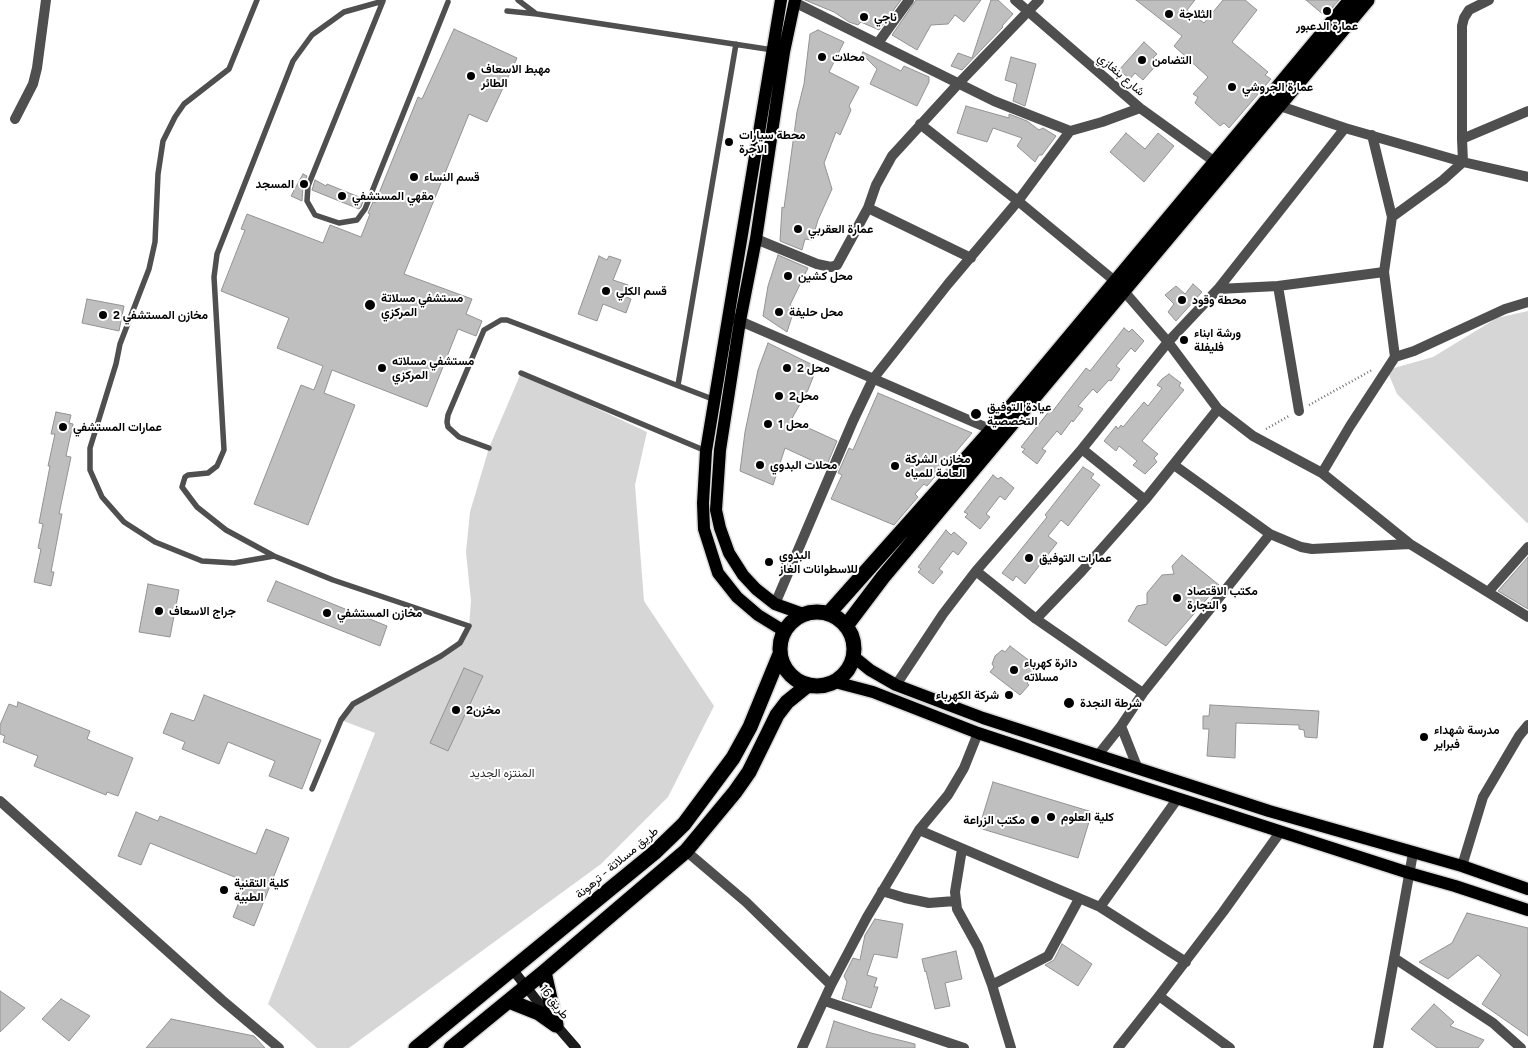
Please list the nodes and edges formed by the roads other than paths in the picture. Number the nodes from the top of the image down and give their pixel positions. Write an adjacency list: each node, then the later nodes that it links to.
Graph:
1 (46, 0): 23 (street)
2 (257, 0): 61 (lane)
3 (518, 0): 15 (lane)
4 (781, 0): 18 (main road)
5 (909, 0): 16 (street)
6 (1016, 0): 13 (street, شارع بنغازي)
7 (1039, 0): 13 (street)
8 (1351, 0): 29 (highway)
9 (1367, 0): 20 (highway)
10 (1489, 0): 28 (street)
11 (794, 1): 16 (street); 18 (main road)
12 (448, 2): 61 (lane)
13 (1029, 11): 19 (street); 21 (street, شارع بنغازي)
14 (506, 12): 15 (lane)
15 (537, 14): 17 (lane)
16 (878, 43): 19 (street)
17 (736, 44): 18 (lane); 47 (lane)
18 (779, 51): 35 (main road); 42 (main road)
19 (958, 84): 24 (street); 26 (street)
20 (1280, 106): 25 (street); 38 (highway)
21 (1140, 108): 26 (street); 29 (street, شارع بنغازي)
22 (1528, 111): 28 (street)
23 (15, 119)
24 (920, 124): 32 (street); 33 (street)
25 (1345, 128): 27 (street); 40 (street)
26 (1070, 131): 32 (street)
27 (1372, 135): 30 (street); 34 (street)
28 (1462, 139): 30 (street)
29 (1215, 162): 38 (highway)
30 (1463, 162): 31 (street); 34 (street)
31 (1528, 176)
32 (1018, 201): 36 (street); 38 (street)
33 (868, 208): 35 (street); 36 (street)
34 (1392, 217): 37 (street)
35 (756, 239): 42 (main road)
36 (971, 258): 46 (street)
37 (1384, 272): 39 (street); 44 (street)
38 (1120, 286): 43 (street); 51 (highway); 69 (highway)
39 (1278, 286): 40 (street); 50 (street)
40 (1218, 289): 43 (street)
41 (1528, 302): 44 (street)
42 (734, 318): 46 (street); 48 (main road)
43 (1168, 342): 49 (street); 53 (street)
44 (1395, 357): 56 (street)
45 (521, 373): 54 (lane)
46 (872, 378): 51 (street); 64 (street)
47 (678, 385): 48 (lane); 52 (lane)
48 (721, 402): 54 (main road); 64 (main road)
49 (1218, 409): 55 (street); 56 (street)
50 (1298, 412)
51 (992, 430): 65 (highway)
52 (489, 448)
53 (1082, 449): 57 (street); 62 (street)
54 (706, 451): 70 (main road)
55 (1174, 464): 57 (street); 58 (street)
56 (1322, 473): 59 (street)
57 (1145, 500): 68 (street)
58 (1270, 534): 59 (street); 76 (street)
59 (1410, 544): 63 (street)
60 (1528, 546): 63 (street)
61 (274, 556): 82 (lane)
62 (976, 571): 68 (street); 75 (street)
63 (1489, 591): 67 (street)
64 (776, 604): 66 (main road)
65 (829, 613): 66 (highway); 69 (highway)
66 (804, 614): 70 (highway)
67 (1528, 617)
68 (1036, 619): 76 (street)
69 (846, 626): 72 (highway)
70 (784, 631): 71 (highway)
71 (780, 654): 74 (highway); 100 (highway, طريق مسلاتة - ترهونة)
72 (854, 657): 73 (highway); 75 (main road)
73 (835, 682): 74 (highway); 79 (main road)
74 (808, 685): 88 (highway)
75 (896, 685): 80 (main road)
76 (1143, 693): 78 (street)
77 (1528, 725): 90 (street)
78 (1121, 726): 80 (street); 81 (street)
79 (978, 733): 83 (main road); 85 (street)
80 (1098, 755): 81 (main road)
81 (1138, 769): 89 (main road)
82 (312, 789)
83 (1178, 798): 86 (main road); 96 (street)
84 (0, 801): 109 (street)
85 (918, 830): 87 (street); 93 (street)
86 (1281, 831): 91 (main road); 99 (street)
87 (962, 849): 94 (street); 95 (street)
88 (686, 851): 101 (highway); 102 (street)
89 (1413, 853): 90 (main road); 91 (street)
90 (1462, 866): 92 (main road)
91 (1409, 873): 97 (main road); 98 (street)
92 (1528, 889)
93 (882, 891): 95 (street); 102 (street)
94 (1079, 899): 96 (street); 103 (street)
95 (955, 901): 103 (street)
96 (1100, 907): 99 (street)
97 (1528, 910)
98 (1394, 958): 118 (street); 119 (street)
99 (1186, 962): 105 (street)
100 (513, 970): 104 (street, طريق 16); 110 (highway, طريق مسلاتة - ترهونة)
101 (544, 972): 104 (highway); 108 (highway)
102 (831, 985): 107 (street)
103 (992, 986): 115 (street)
104 (526, 987): 106 (highway); 108 (street, طريق 16)
105 (1159, 996): 116 (street); 117 (street)
106 (509, 1001): 108 (highway); 111 (highway)
107 (825, 1001): 113 (street); 114 (street)
108 (556, 1025): 112 (street, طريق 16)
109 (279, 1048)
110 (416, 1048)
111 (451, 1048)
112 (576, 1048)
113 (802, 1048)
114 (964, 1048)
115 (1011, 1048)
116 (1118, 1048)
117 (1230, 1048)
118 (1378, 1048)
119 (1520, 1048)

